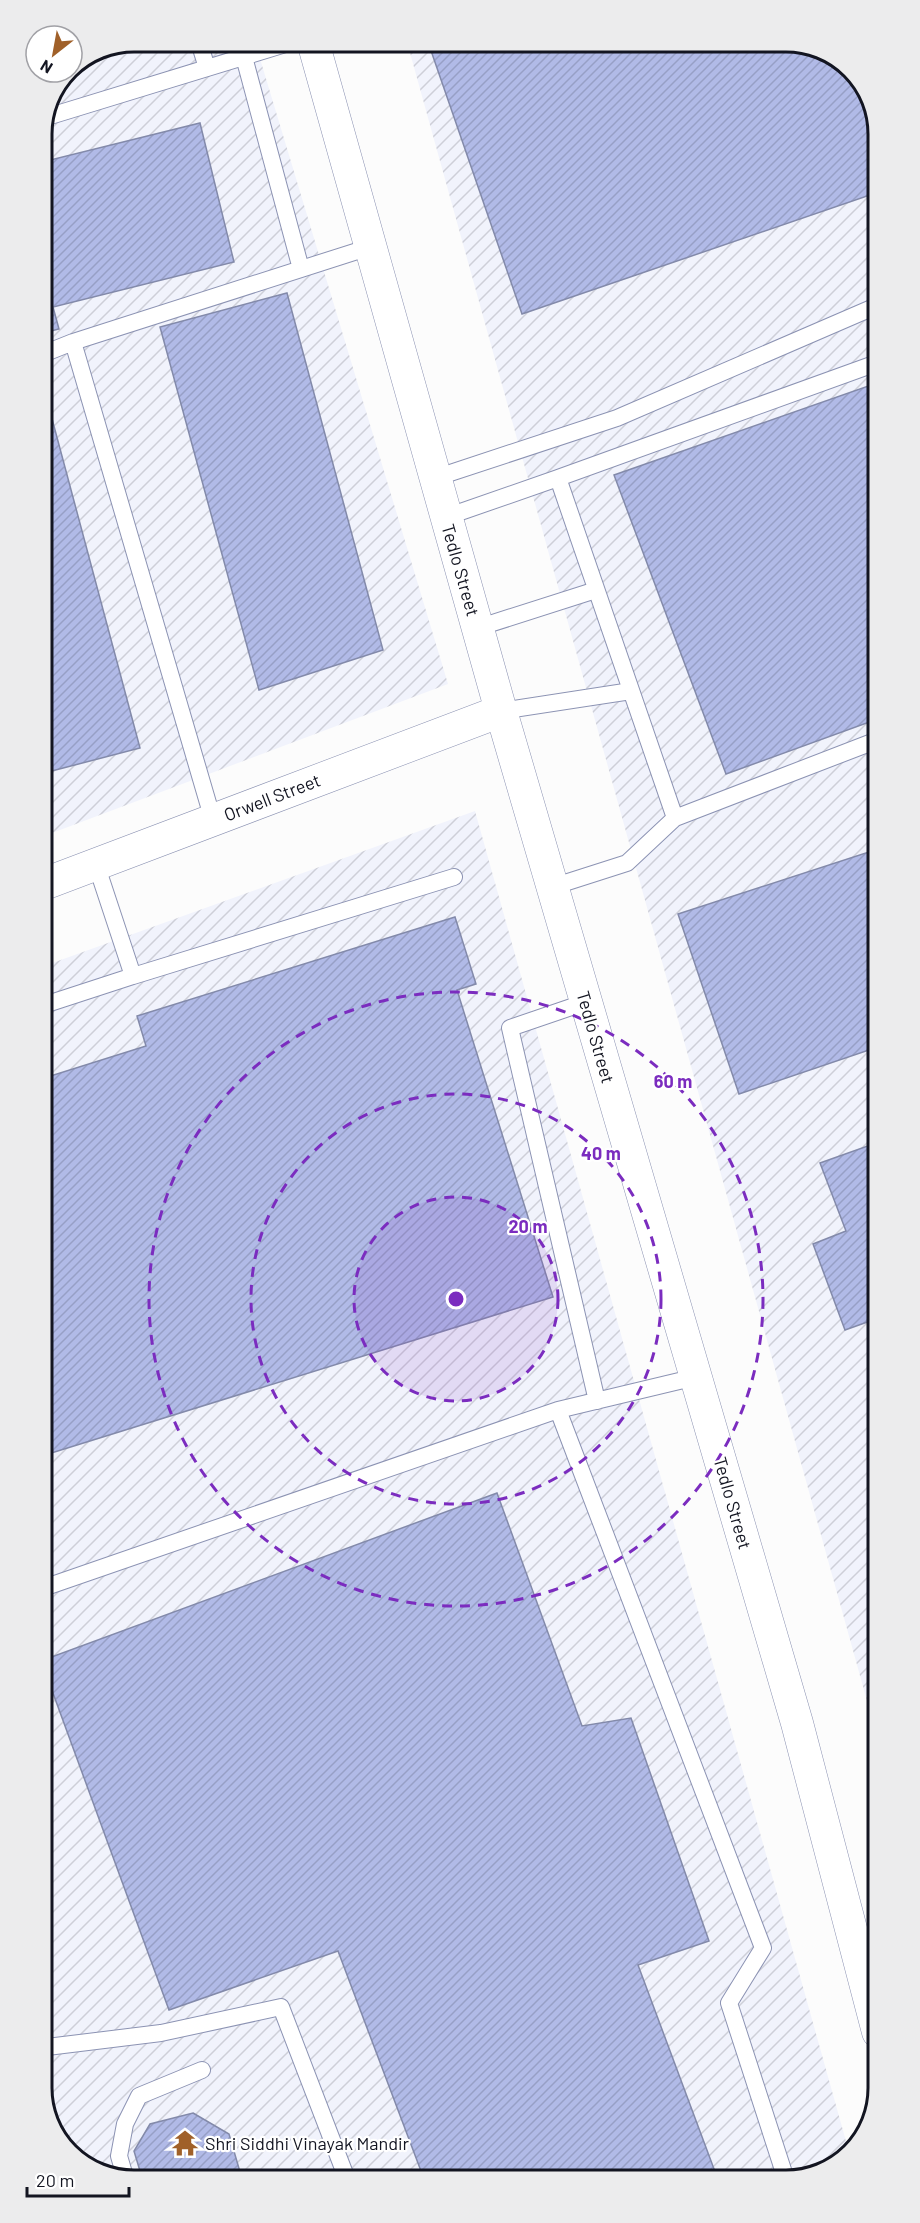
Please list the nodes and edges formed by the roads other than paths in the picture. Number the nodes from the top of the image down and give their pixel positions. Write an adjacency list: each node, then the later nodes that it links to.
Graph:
1 (202, 52): 5 (lane)
2 (259, 52): 4 (lane)
3 (316, 52): 7 (street, Tedlo Street)
4 (244, 57): 5 (lane); 8 (lane)
5 (207, 68): 6 (lane)
6 (55, 115)
7 (370, 246): 8 (lane); 13 (street, Tedlo Street)
8 (301, 269): 10 (lane)
9 (868, 311): 13 (lane)
10 (73, 342): 11 (lane); 22 (lane)
11 (53, 350)
12 (868, 366): 14 (lane)
13 (435, 478): 15 (street, Tedlo Street)
14 (558, 478): 15 (lane); 16 (lane)
15 (446, 517): 17 (street, Tedlo Street)
16 (596, 590): 17 (lane); 18 (lane)
17 (477, 628): 19 (street, Tedlo Street)
18 (631, 691): 19 (lane); 21 (lane)
19 (501, 711): 22 (street, Orwell Street); 26 (street, Tedlo Street)
20 (868, 744): 21 (lane)
21 (675, 818): 26 (lane)
22 (213, 820): 23 (street, Orwell Street)
23 (96, 864): 25 (street, Orwell Street); 27 (lane)
24 (454, 878): 27 (lane)
25 (53, 881)
26 (552, 887): 29 (street, Tedlo Street)
27 (133, 976): 28 (lane)
28 (53, 1002)
29 (586, 1002): 30 (street, Tedlo Street); 31 (lane)
30 (696, 1377): 31 (lane); 34 (street, Tedlo Street)
31 (597, 1401): 32 (lane)
32 (558, 1410): 33 (lane); 39 (lane)
33 (52, 1585)
34 (868, 1994)
35 (52, 2046): 38 (lane)
36 (202, 2070): 37 (lane)
37 (123, 2169)
38 (344, 2170)
39 (783, 2170)

